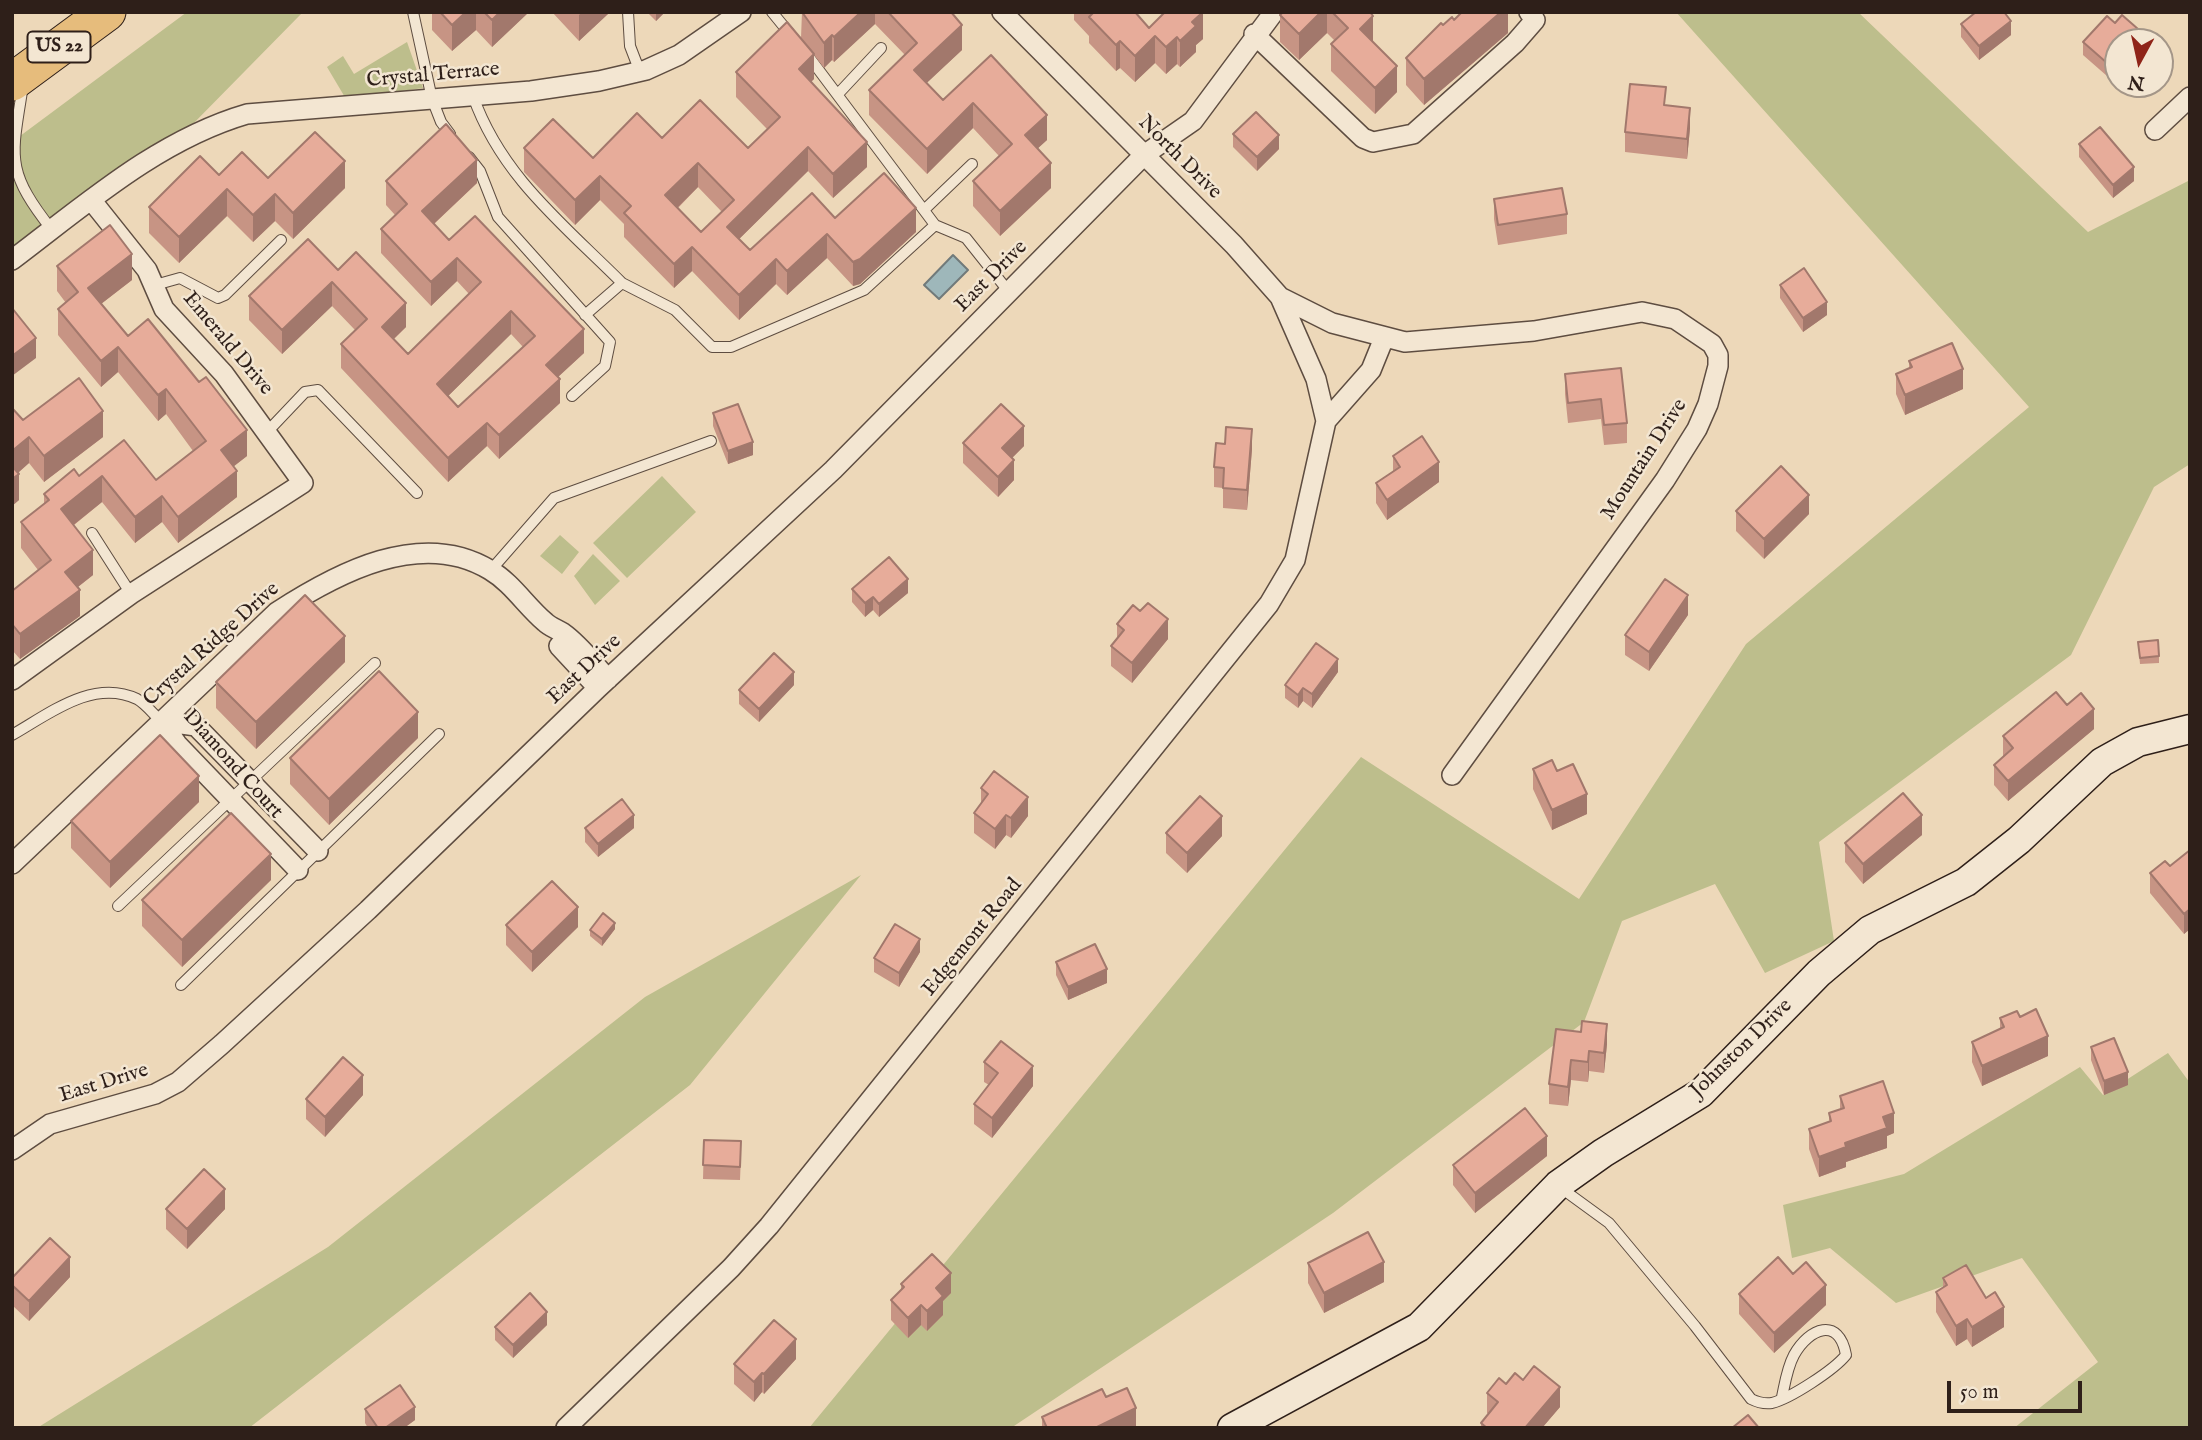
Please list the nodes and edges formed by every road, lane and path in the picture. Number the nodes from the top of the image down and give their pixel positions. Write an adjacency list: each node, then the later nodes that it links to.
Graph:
1 (72, 12): 12 (highway, US 22)
2 (107, 12): 12 (highway, US 22)
3 (413, 12): 17 (lane)
4 (628, 12): 13 (lane)
5 (741, 12): 13 (street, Crystal Terrace)
6 (772, 12): 14 (lane)
7 (1274, 12): 10 (street, East Drive)
8 (1007, 14): 21 (street, North Drive)
9 (1536, 15): 10 (street)
10 (1254, 34): 21 (street, East Drive)
11 (881, 48): 14 (lane)
12 (17, 70): 26 (lane)
13 (640, 72): 15 (street, Crystal Terrace)
14 (838, 94): 24 (lane)
15 (473, 96): 17 (street, Crystal Terrace); 29 (lane)
16 (2190, 97): 18 (street)
17 (432, 99): 19 (lane); 23 (street, Crystal Terrace)
18 (2155, 130)
19 (456, 142)
20 (464, 152): 33 (lane)
21 (1144, 155): 31 (street, East Drive); 32 (street, North Drive)
22 (972, 164): 24 (lane)
23 (92, 201): 26 (street); 30 (street, Emerald Drive)
24 (924, 210): 25 (lane)
25 (934, 225): 29 (lane); 31 (lane)
26 (52, 230): 28 (street)
27 (281, 240): 30 (lane)
28 (12, 260)
29 (622, 283): 33 (lane)
30 (155, 285): 38 (street, Emerald Drive)
31 (1010, 292): 46 (street, East Drive)
32 (1280, 297): 34 (street, North Drive); 37 (street, Edgemont Road)
33 (585, 314): 36 (lane)
34 (1332, 323): 35 (street, Mountain Drive)
35 (1384, 338): 37 (street, Edgemont Road); 51 (street, Mountain Drive)
36 (572, 396)
37 (1325, 421): 62 (street, Edgemont Road)
38 (268, 431): 40 (lane); 43 (street, Emerald Drive)
39 (711, 441): 42 (lane)
40 (417, 493)
41 (92, 533): 43 (lane)
42 (491, 570): 46 (street, Crystal Ridge Drive); 47 (street, Crystal Ridge Drive)
43 (131, 594): 45 (street)
44 (375, 663): 52 (lane)
45 (12, 680)
46 (603, 684): 59 (street, East Drive)
47 (161, 721): 50 (lane); 52 (street, Diamond Court); 53 (street, Diamond Court); 55 (street, Crystal Ridge Drive)
48 (2190, 729): 60 (street, Johnston Drive)
49 (439, 734): 54 (lane)
50 (12, 735)
51 (1452, 775)
52 (251, 781): 53 (lane); 54 (street, Diamond Court)
53 (230, 800): 56 (street, Diamond Court); 57 (lane)
54 (318, 851): 56 (lane)
55 (12, 863)
56 (299, 870): 58 (lane)
57 (118, 906)
58 (181, 985)
59 (12, 1150)
60 (1558, 1185): 61 (lane); 63 (street, Johnston Drive)
61 (1782, 1397): 61 (lane)
62 (566, 1428)
63 (1232, 1428)

